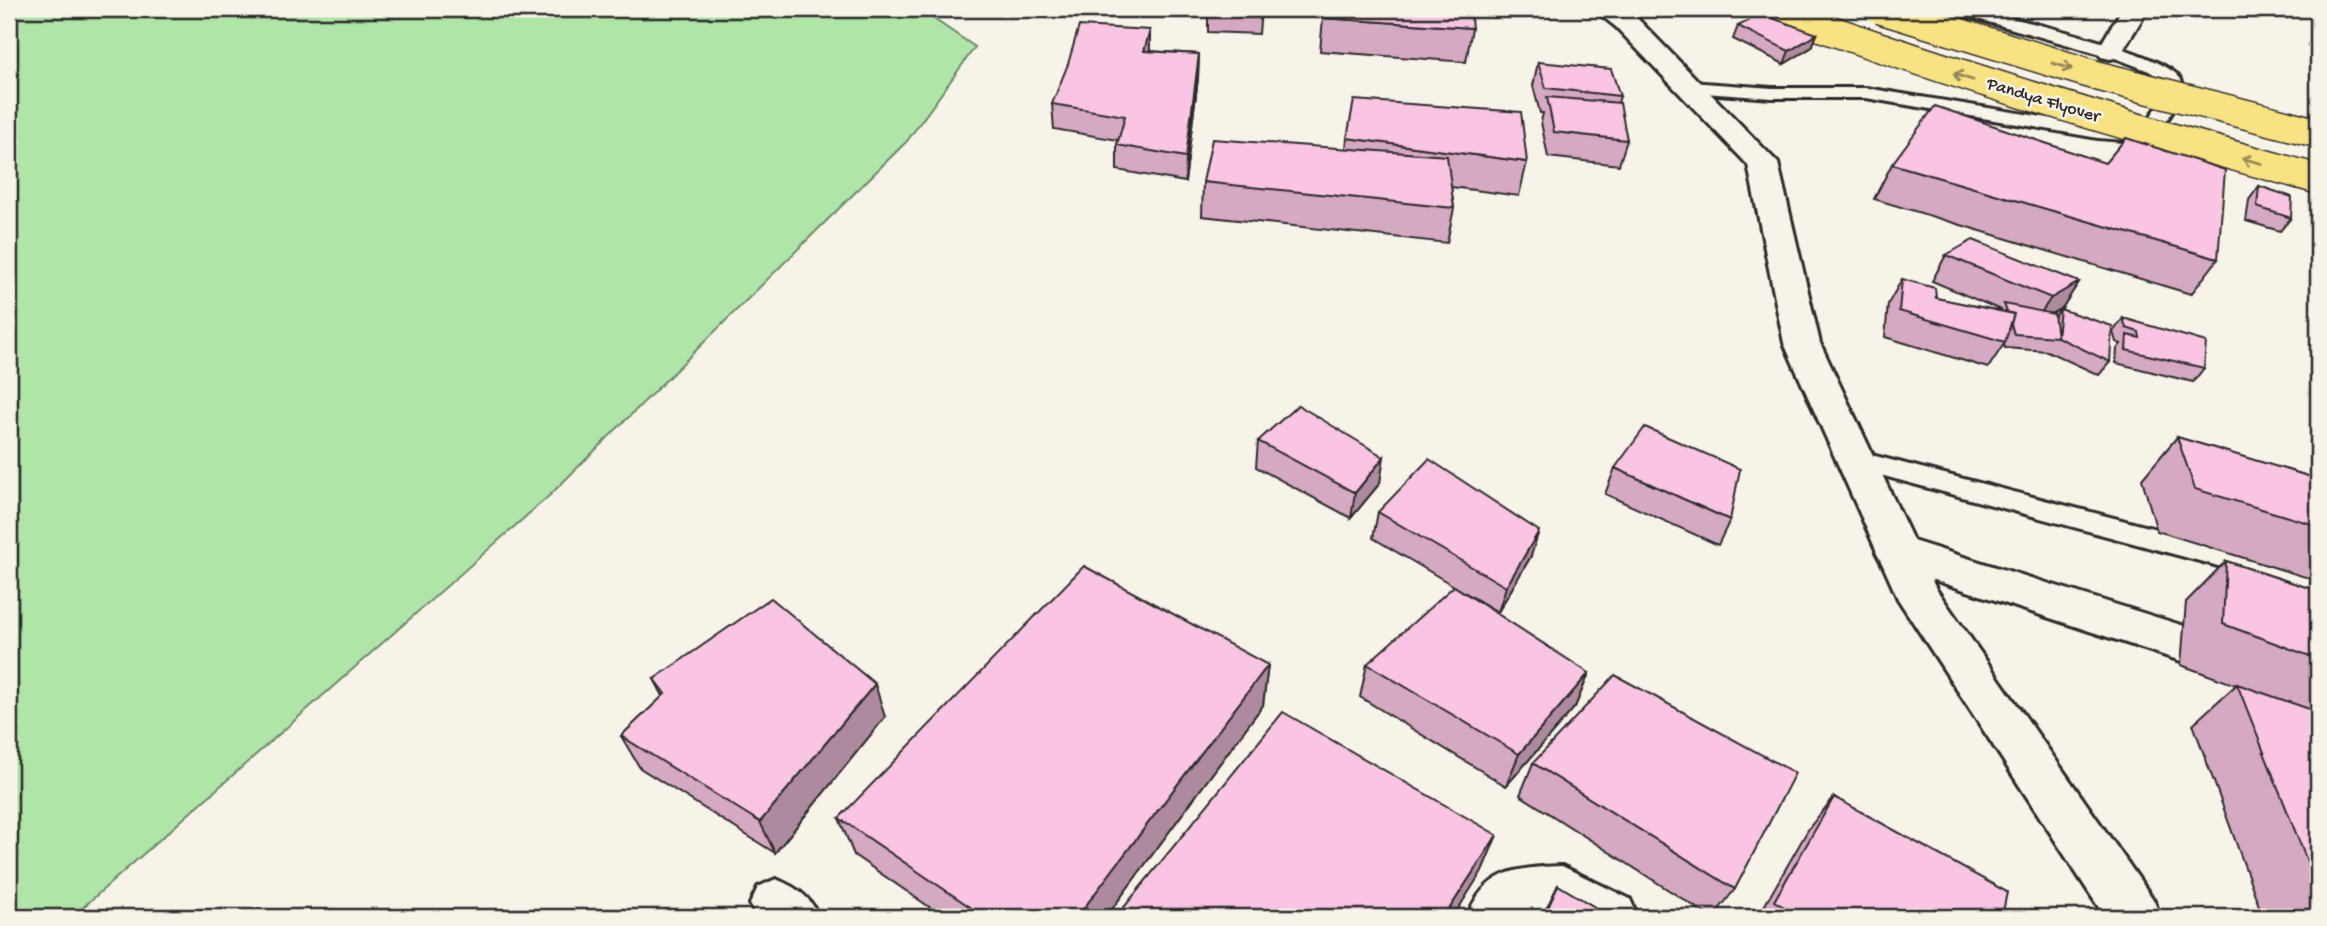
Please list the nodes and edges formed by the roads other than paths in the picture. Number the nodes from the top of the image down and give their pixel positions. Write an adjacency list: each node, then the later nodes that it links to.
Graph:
1 (1606, 9): 7 (street)
2 (1772, 9): 9 (main road, Pandya Flyover, one-way to 2, bridge)
3 (1880, 9): 8 (main road, Pandya Flyover, one-way to 8, bridge)
4 (1959, 9): 6 (lane)
5 (2135, 9): 6 (street)
6 (2110, 51): 7 (lane)
7 (1690, 87): 10 (street)
8 (2318, 133)
9 (2318, 179)
10 (1856, 460): 11 (street); 12 (lane)
11 (1897, 552): 13 (street); 16 (street)
12 (2318, 582)
13 (2318, 687)
14 (1493, 917): 15 (street)
15 (1612, 917)
16 (2135, 917)

